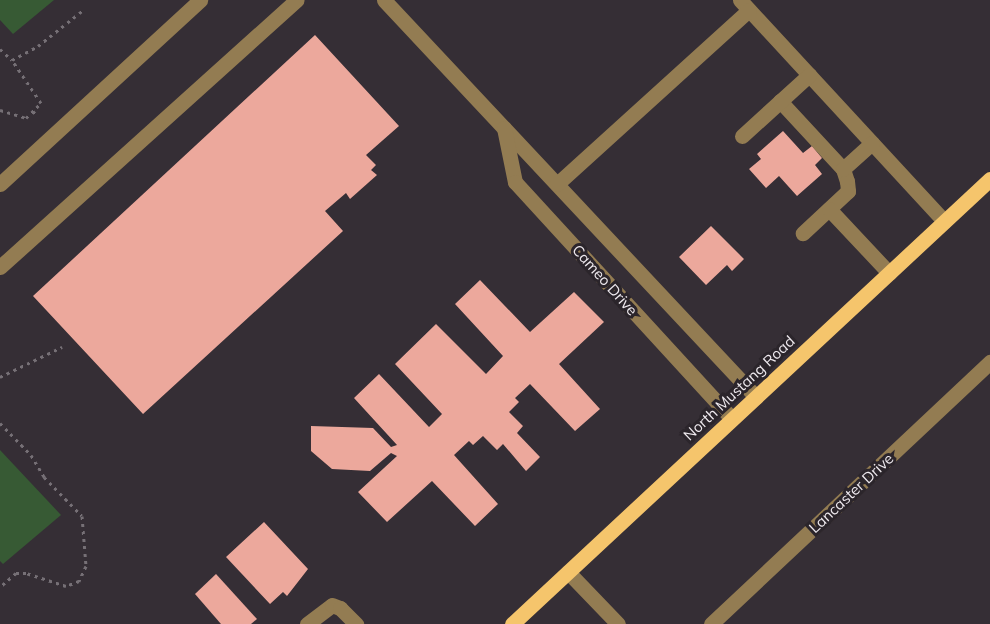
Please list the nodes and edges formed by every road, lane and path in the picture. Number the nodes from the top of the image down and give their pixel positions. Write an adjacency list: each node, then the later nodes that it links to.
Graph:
1 (200, 0): 18 (street)
2 (297, 0): 23 (street)
3 (384, 0): 13 (street, Cameo Drive)
4 (744, 5): 8 (street); 19 (street)
5 (82, 11): 7 (path)
6 (0, 49): 7 (path)
7 (12, 60): 11 (path)
8 (809, 75): 9 (street); 15 (street)
9 (780, 101): 14 (street); 16 (street)
10 (0, 110): 11 (path)
11 (33, 111): 12 (path)
12 (37, 116)
13 (504, 128): 19 (street, Cameo Drive); 29 (street, Cameo Drive)
14 (742, 136)
15 (872, 143): 16 (street); 21 (street)
16 (843, 169): 20 (street)
17 (990, 179): 21 (main road, North Mustang Road)
18 (0, 184)
19 (557, 184): 28 (street, Cameo Drive)
20 (829, 209): 22 (street); 24 (street)
21 (944, 221): 24 (main road, North Mustang Road)
22 (804, 233)
23 (0, 267)
24 (889, 273): 28 (main road, North Mustang Road)
25 (62, 347): 27 (path)
26 (990, 362): 37 (street, Lancaster Drive)
27 (0, 377)
28 (756, 397): 29 (main road, North Mustang Road)
29 (732, 419): 31 (main road, North Mustang Road)
30 (0, 423): 32 (path)
31 (568, 572): 35 (main road, North Mustang Road); 36 (street)
32 (0, 586)
33 (307, 624): 34 (street)
34 (356, 624)
35 (512, 624)
36 (618, 624)
37 (711, 624)

